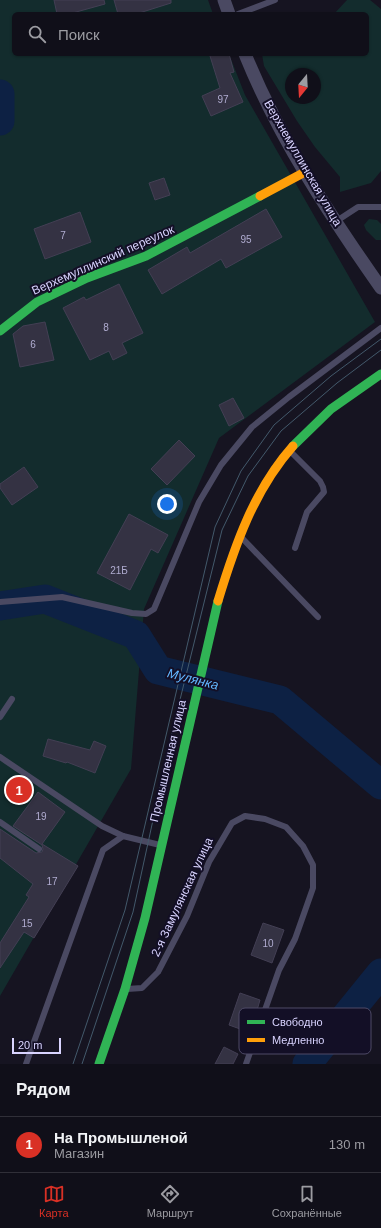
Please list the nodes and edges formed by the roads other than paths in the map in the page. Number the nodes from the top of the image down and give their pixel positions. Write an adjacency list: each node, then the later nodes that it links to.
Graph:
1 (224, 0): 3 (street)
2 (275, 0): 4 (lane)
3 (229, 12)
4 (243, 12)
5 (247, 56): 6 (street, Верхнемуллинская улица)
6 (305, 172): 8 (street, Верхнемуллинская улица); 11 (street, Верхемуллинский переулок)
7 (381, 207): 8 (lane)
8 (335, 222): 9 (street, Верхнемуллинская улица)
9 (381, 288)
10 (381, 328): 16 (lane)
11 (0, 331)
12 (381, 374): 13 (street, Промышленная улица)
13 (290, 450): 14 (street, Промышленная улица); 15 (lane)
14 (239, 535): 17 (lane); 23 (street, Промышленная улица)
15 (295, 548)
16 (0, 602)
17 (318, 617)
18 (12, 700): 19 (lane)
19 (0, 717)
20 (1, 760): 22 (lane)
21 (0, 822): 24 (lane)
22 (123, 836): 23 (lane); 28 (lane)
23 (162, 845): 25 (street, Промышленная улица)
24 (39, 848)
25 (125, 989): 26 (lane, 2-я Замулянская улица); 29 (street, Промышленная улица)
26 (266, 1008)
27 (250, 1054): 30 (lane, 2-я Замулянская улица)
28 (26, 1064)
29 (99, 1064)
30 (246, 1064)

